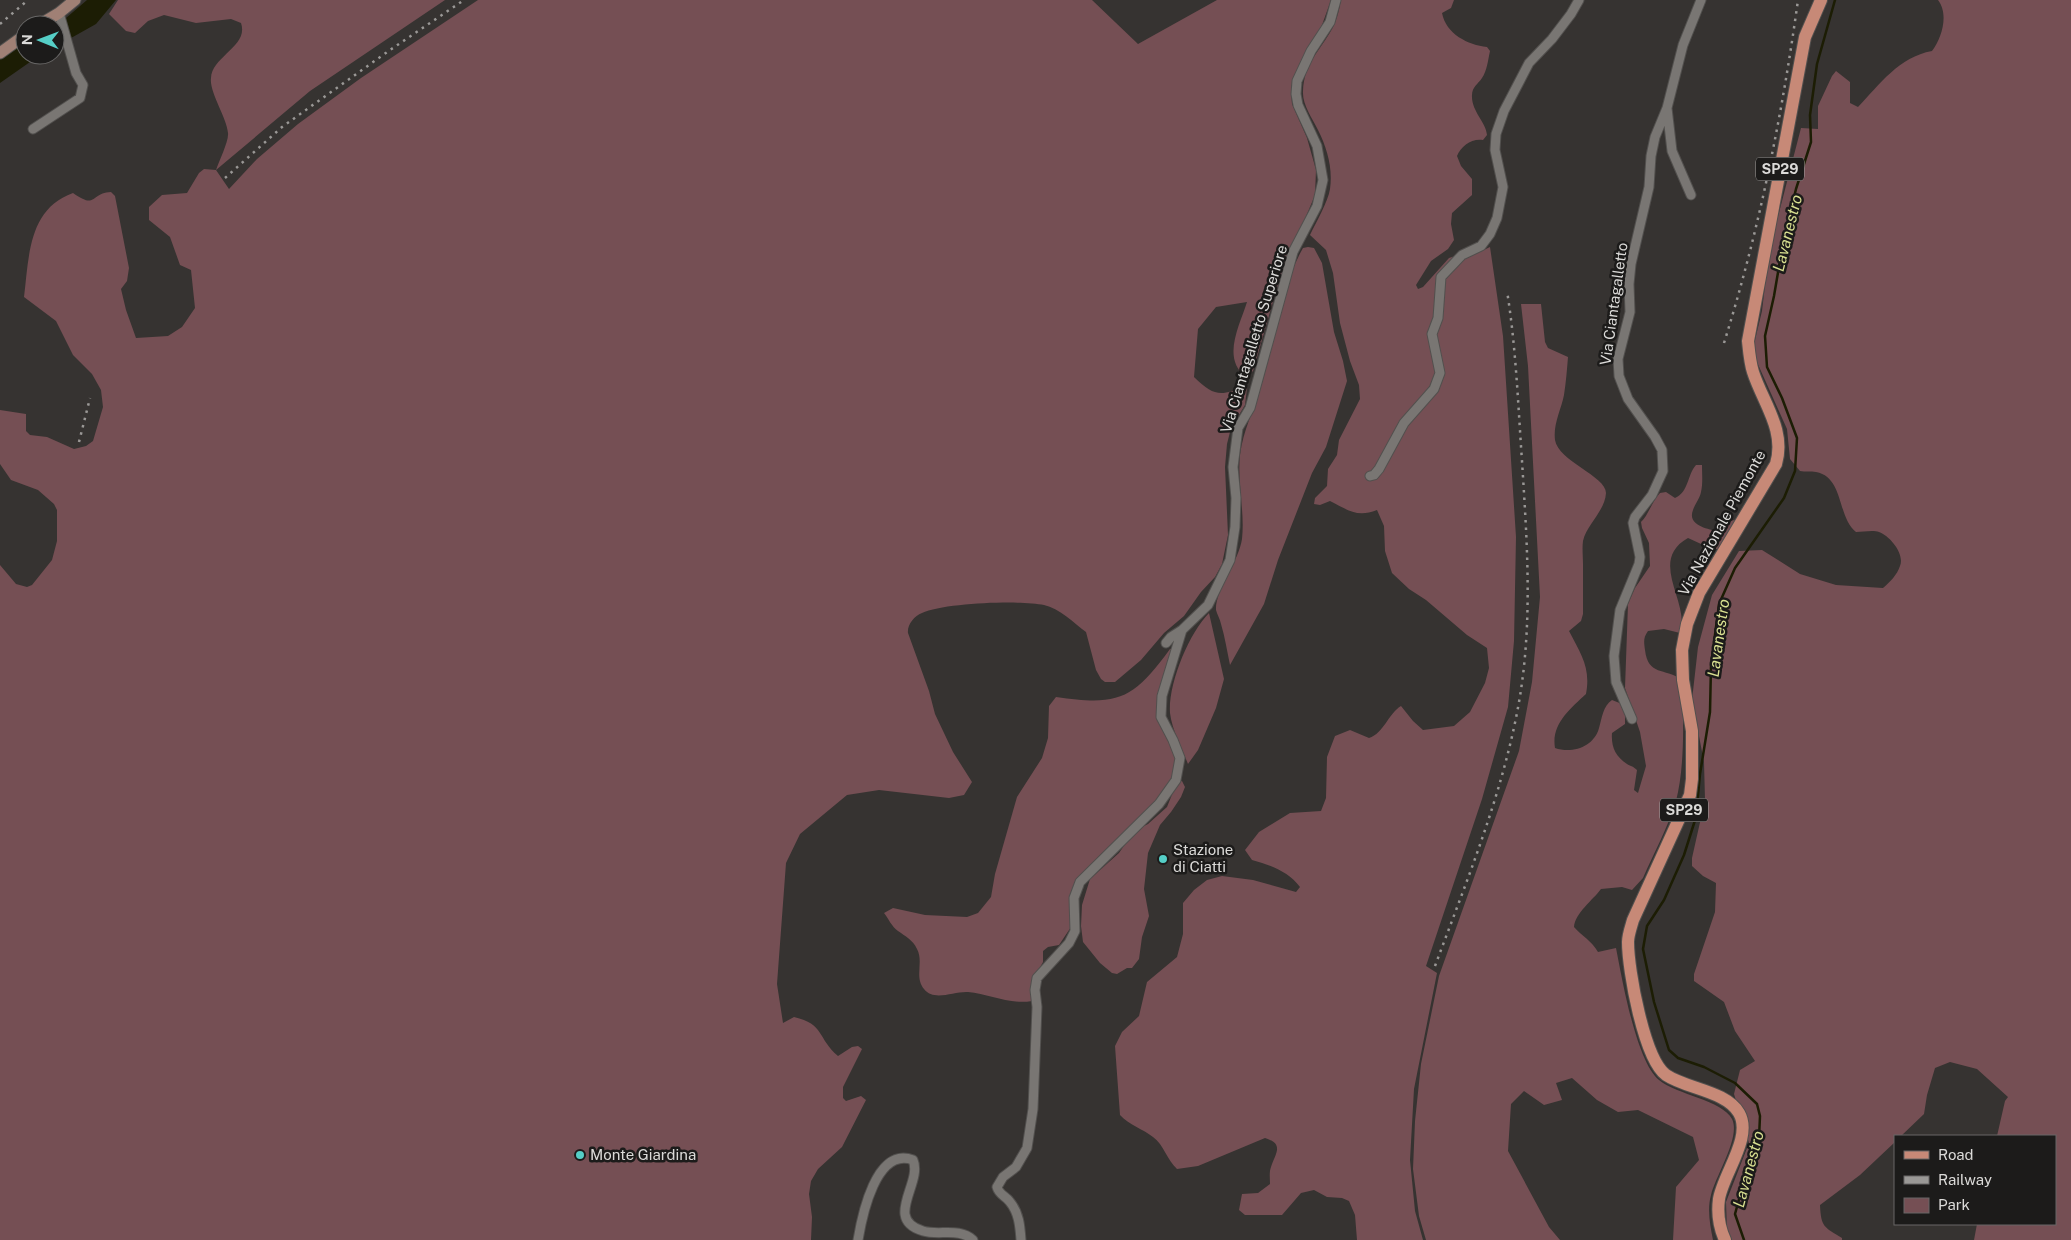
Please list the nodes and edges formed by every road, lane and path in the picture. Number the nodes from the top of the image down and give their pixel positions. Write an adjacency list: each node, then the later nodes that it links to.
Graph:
1 (74, 0): 6 (main road)
2 (1336, 0): 14 (street, Via Ciantagalletto Superiore)
3 (1579, 0): 13 (street)
4 (1701, 0): 10 (street, Via Ciantagalletto)
5 (1821, 0): 20 (main road, Via Nazionale Piemonte / SP29)
6 (59, 13): 7 (main road); 11 (street)
7 (56, 15)
8 (15, 42): 9 (main road)
9 (0, 53)
10 (1667, 108): 12 (street, Via Ciantagalletto); 16 (street, Via Ciantagalletto)
11 (33, 129)
12 (1691, 195)
13 (1370, 476)
14 (1182, 630): 15 (street, Via Ciantagalletto Superiore); 19 (street, Via Ciantagalletto Superiore)
15 (1166, 643)
16 (1632, 719)
17 (858, 1240): 18 (street)
18 (973, 1240)
19 (1022, 1240)
20 (1724, 1240)

